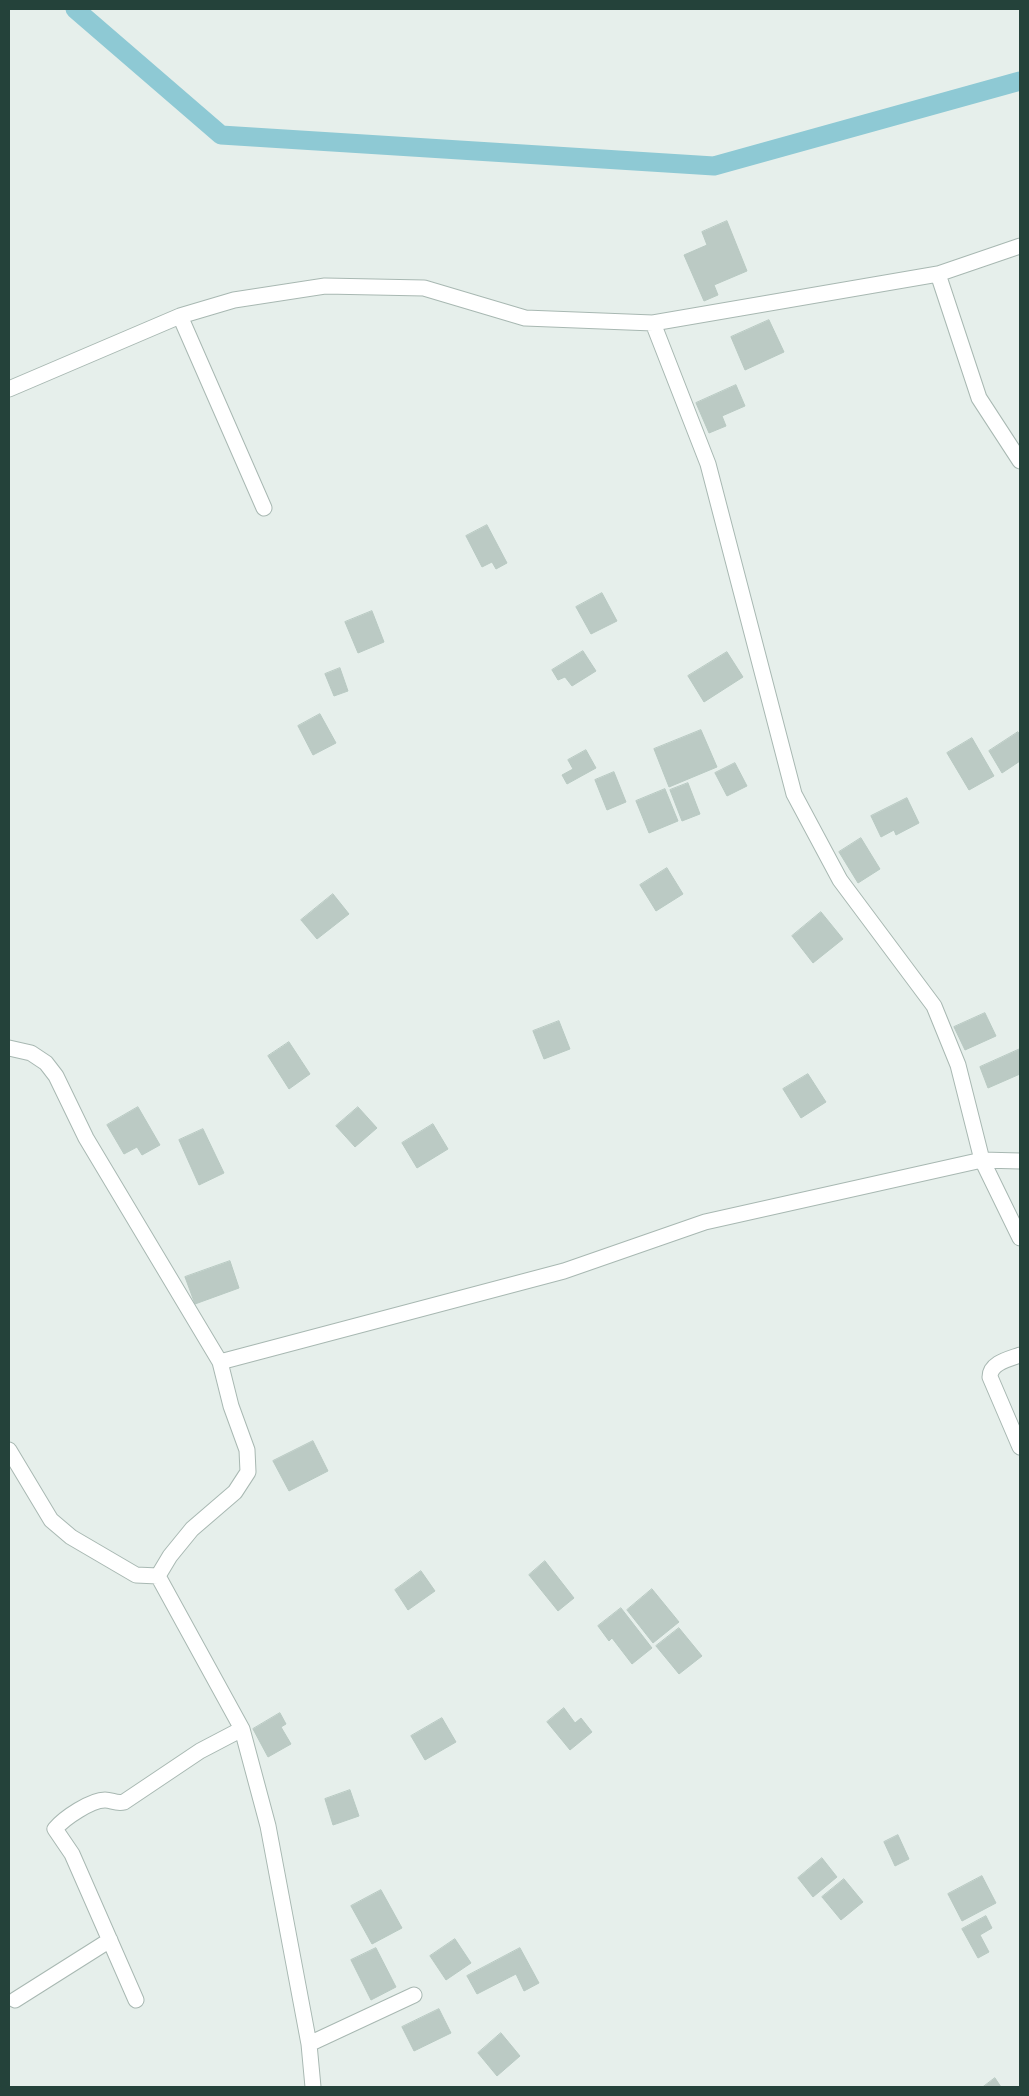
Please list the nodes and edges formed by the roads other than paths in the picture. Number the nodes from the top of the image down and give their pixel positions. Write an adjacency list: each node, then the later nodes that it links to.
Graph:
1 (1020, 246): 2 (street)
2 (938, 274): 4 (street); 6 (street)
3 (180, 316): 4 (street); 5 (street); 7 (street)
4 (653, 323): 9 (street)
5 (9, 388)
6 (1020, 460)
7 (264, 508)
8 (9, 1048): 13 (street)
9 (982, 1160): 10 (street); 11 (street); 13 (street)
10 (1020, 1161)
11 (1020, 1238)
12 (1020, 1355): 14 (street)
13 (220, 1362): 16 (street)
14 (1020, 1447)
15 (9, 1450): 16 (street)
16 (158, 1576): 17 (street)
17 (242, 1729): 18 (street); 22 (street)
18 (110, 1940): 20 (street); 21 (street)
19 (414, 1995): 22 (street)
20 (15, 2000)
21 (136, 2000)
22 (309, 2044): 23 (street)
23 (313, 2087)

